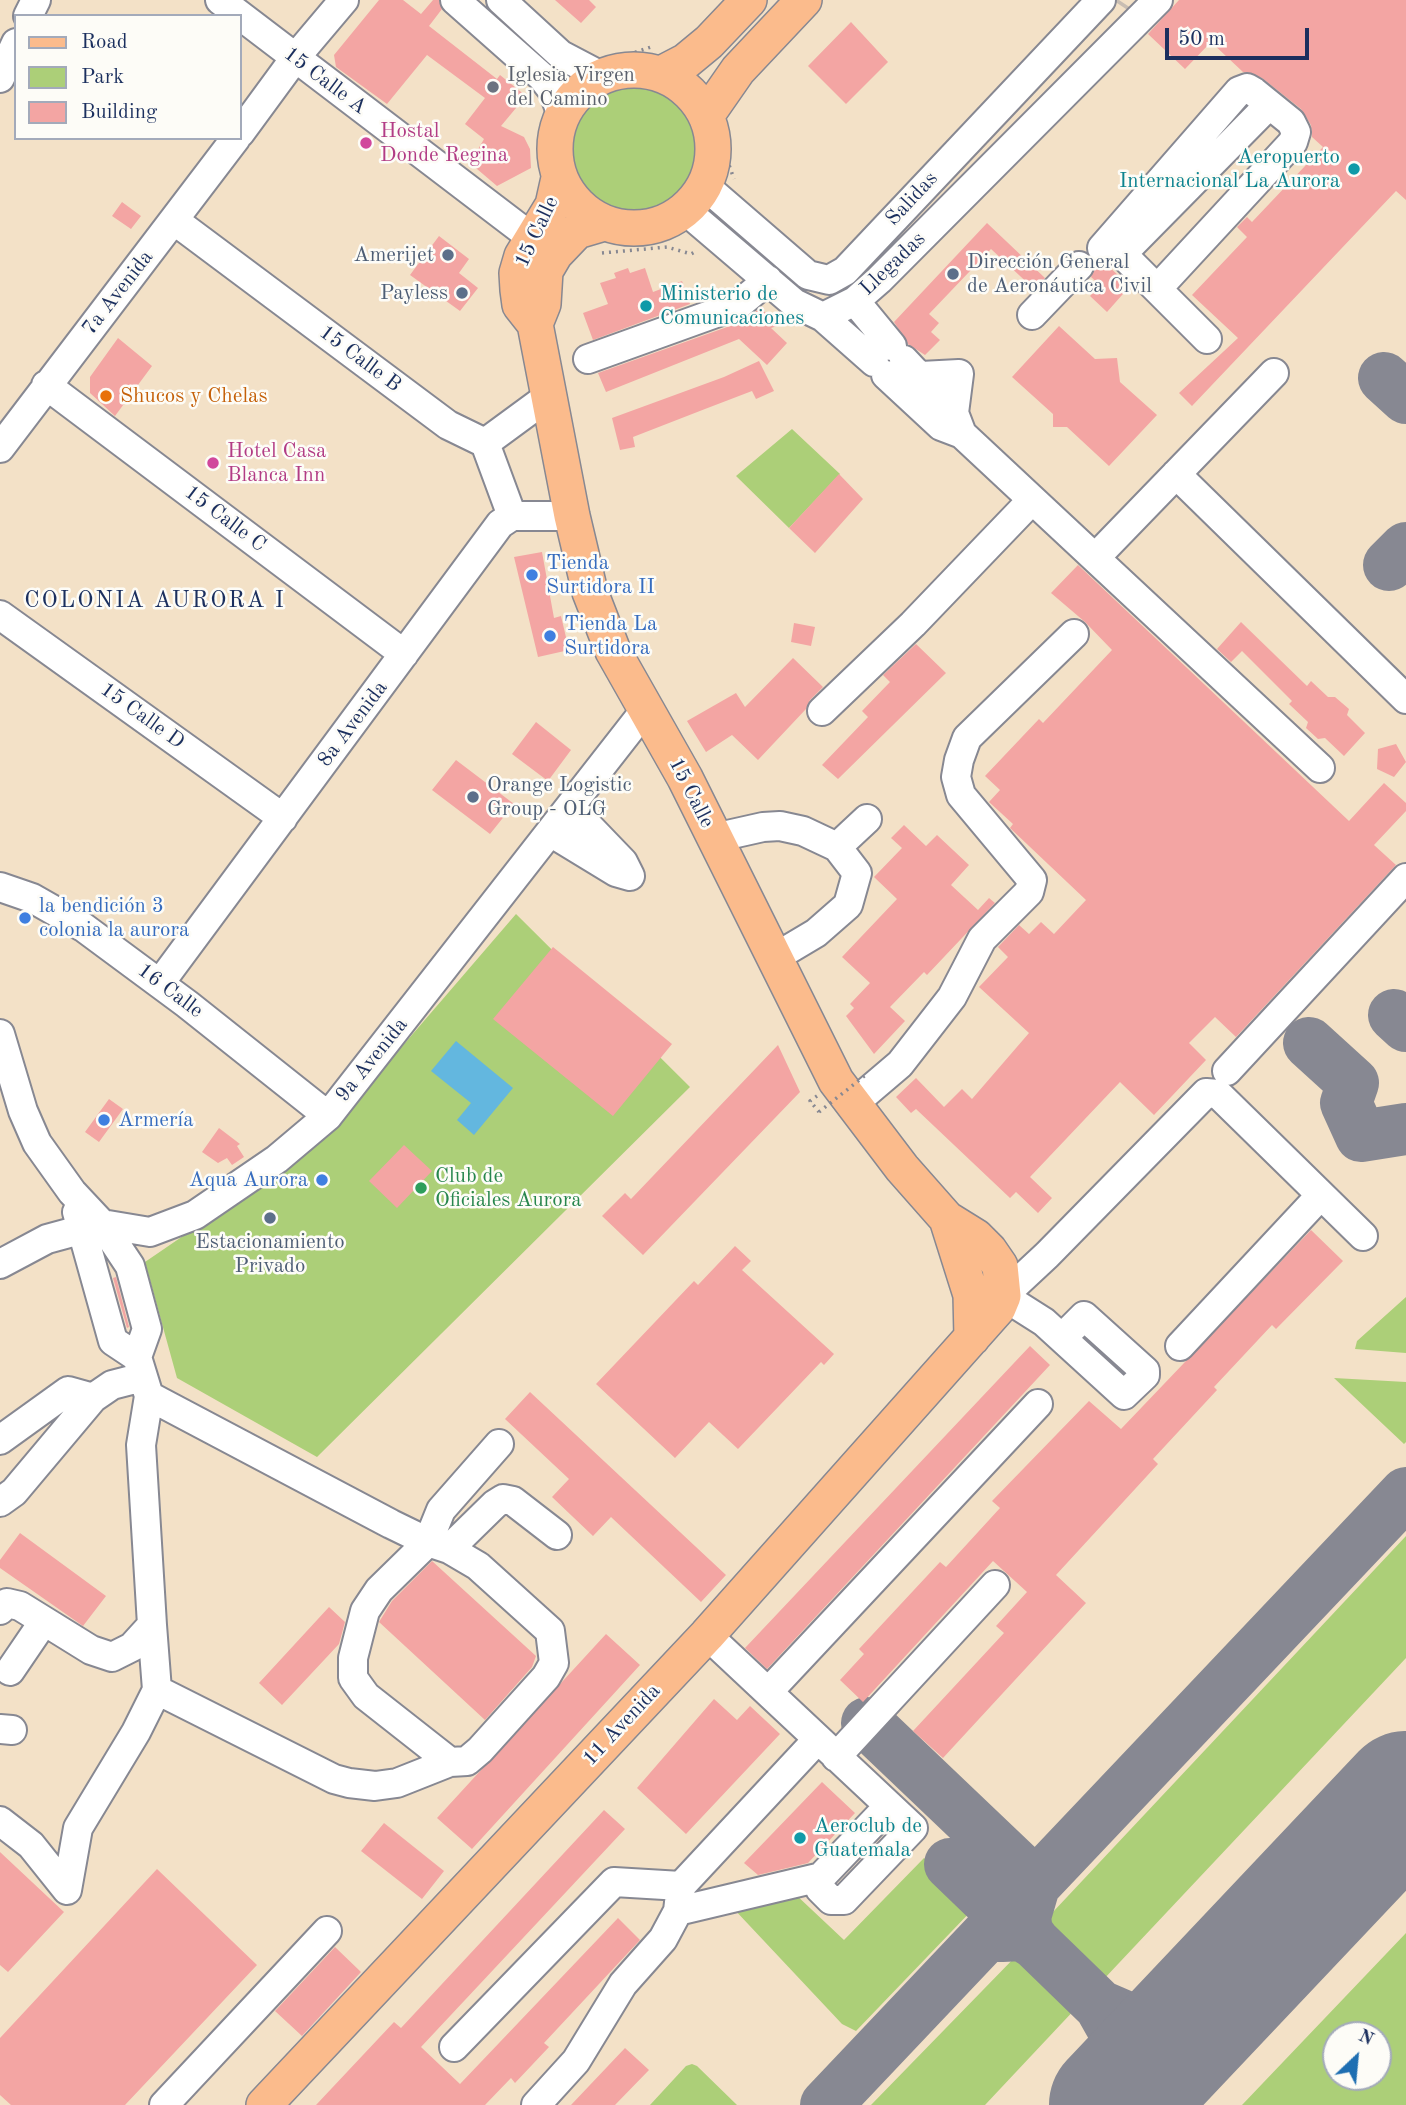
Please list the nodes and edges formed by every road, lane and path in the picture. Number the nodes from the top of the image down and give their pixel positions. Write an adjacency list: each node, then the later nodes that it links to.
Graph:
1 (220, 0): 9 (street, 15 Calle A)
2 (344, 0): 12 (street)
3 (455, 0): 17 (street)
4 (501, 0): 14 (street)
5 (749, 0): 13 (main road)
6 (804, 0): 19 (main road)
7 (1158, 0): 15 (street)
8 (1109, 1): 15 (street); 24 (street, Salidas)
9 (238, 14)
10 (242, 17): 12 (street, 15 Calle A)
11 (14, 47): 16 (street)
12 (295, 58): 20 (street); 28 (street, 15 Calle A)
13 (657, 60): 14 (main road); 14 (path); 19 (main road)
14 (589, 71): 17 (main road)
15 (1080, 77): 32 (street, Llegadas)
16 (0, 78)
17 (557, 103): 22 (main road); 22 (path)
18 (1261, 113): 29 (street)
19 (716, 122): 23 (main road); 24 (path)
20 (242, 130)
21 (235, 140): 25 (street, 7a Avenida)
22 (552, 172): 26 (main road); 28 (main road, 15 Calle)
23 (695, 198): 24 (street, Salidas); 26 (main road); 27 (street)
24 (732, 211)
25 (175, 221): 40 (street, 7a Avenida); 43 (street, 15 Calle B)
26 (591, 227): 27 (path); 35 (main road, 15 Calle)
27 (713, 234): 30 (street)
28 (531, 237): 35 (main road, 15 Calle)
29 (1099, 255): 31 (street); 31 (street); 33 (street)
30 (768, 280): 34 (street); 37 (street)
31 (1157, 289): 36 (street)
32 (855, 301): 34 (street, Llegadas); 38 (street)
33 (1032, 315)
34 (823, 317): 38 (street)
35 (536, 324): 41 (main road, 15 Calle)
36 (1207, 339)
37 (588, 359)
38 (895, 364): 42 (street); 42 (street)
39 (1274, 373): 45 (street)
40 (46, 385): 44 (street, 7a Avenida); 52 (street, 15 Calle C)
41 (549, 396): 43 (street); 48 (main road, 15 Calle)
42 (958, 423): 46 (street)
43 (485, 443): 47 (street)
44 (0, 448)
45 (1176, 474): 49 (street); 53 (street)
46 (1032, 500): 49 (street); 55 (street)
47 (512, 516): 48 (street); 52 (street, 8a Avenida)
48 (572, 516): 54 (main road, 15 Calle)
49 (1095, 558): 56 (street)
50 (0, 615): 58 (street, 15 Calle D)
51 (1074, 634): 69 (street)
52 (404, 654): 58 (street, 8a Avenida)
53 (1406, 699)
54 (646, 709): 57 (street, 9a Avenida); 61 (main road, 15 Calle)
55 (822, 711)
56 (1320, 768)
57 (571, 808): 60 (street, 9a Avenida); 60 (street)
58 (283, 818): 66 (street, 8a Avenida)
59 (867, 819): 62 (street)
60 (552, 833): 71 (street, 9a Avenida)
61 (714, 838): 62 (street); 65 (main road, 15 Calle)
62 (837, 847): 65 (street)
63 (1406, 878): 68 (street)
64 (0, 887): 66 (street, 16 Calle)
65 (774, 958): 69 (main road, 15 Calle)
66 (160, 983): 71 (street, 16 Calle)
67 (0, 1034): 74 (street)
68 (1227, 1071)
69 (860, 1089): 70 (path, bridge); 73 (main road, 15 Calle)
70 (810, 1101)
71 (328, 1116): 74 (street, 9a Avenida)
72 (1321, 1195): 75 (street); 77 (street); 80 (street)
73 (947, 1219): 77 (main road); 78 (main road)
74 (92, 1227): 76 (street, 9a Avenida); 81 (street); 81 (street)
75 (1363, 1236)
76 (0, 1265)
77 (1003, 1296): 78 (main road, 11 Avenida); 79 (street)
78 (972, 1338): 93 (main road, 11 Avenida)
79 (1062, 1338)
80 (1180, 1346)
81 (143, 1377): 82 (street); 88 (street); 92 (street)
82 (93, 1398): 84 (street); 86 (street)
83 (1038, 1404): 96 (street)
84 (0, 1440)
85 (499, 1444): 88 (street)
86 (0, 1502)
87 (557, 1535): 88 (street)
88 (439, 1545): 98 (street); 98 (street)
89 (995, 1585): 97 (street)
90 (0, 1610): 91 (street)
91 (44, 1621): 92 (street); 94 (street)
92 (152, 1625): 95 (street)
93 (707, 1635): 96 (street); 104 (main road, 11 Avenida)
94 (10, 1671)
95 (158, 1690): 98 (street); 99 (street)
96 (768, 1692): 97 (street)
97 (827, 1748): 100 (street); 100 (street)
98 (450, 1762)
99 (0, 1821)
100 (680, 1898): 102 (street); 105 (street)
101 (327, 1931): 103 (street)
102 (454, 2047)
103 (176, 2101)
104 (264, 2105)
105 (536, 2105)

